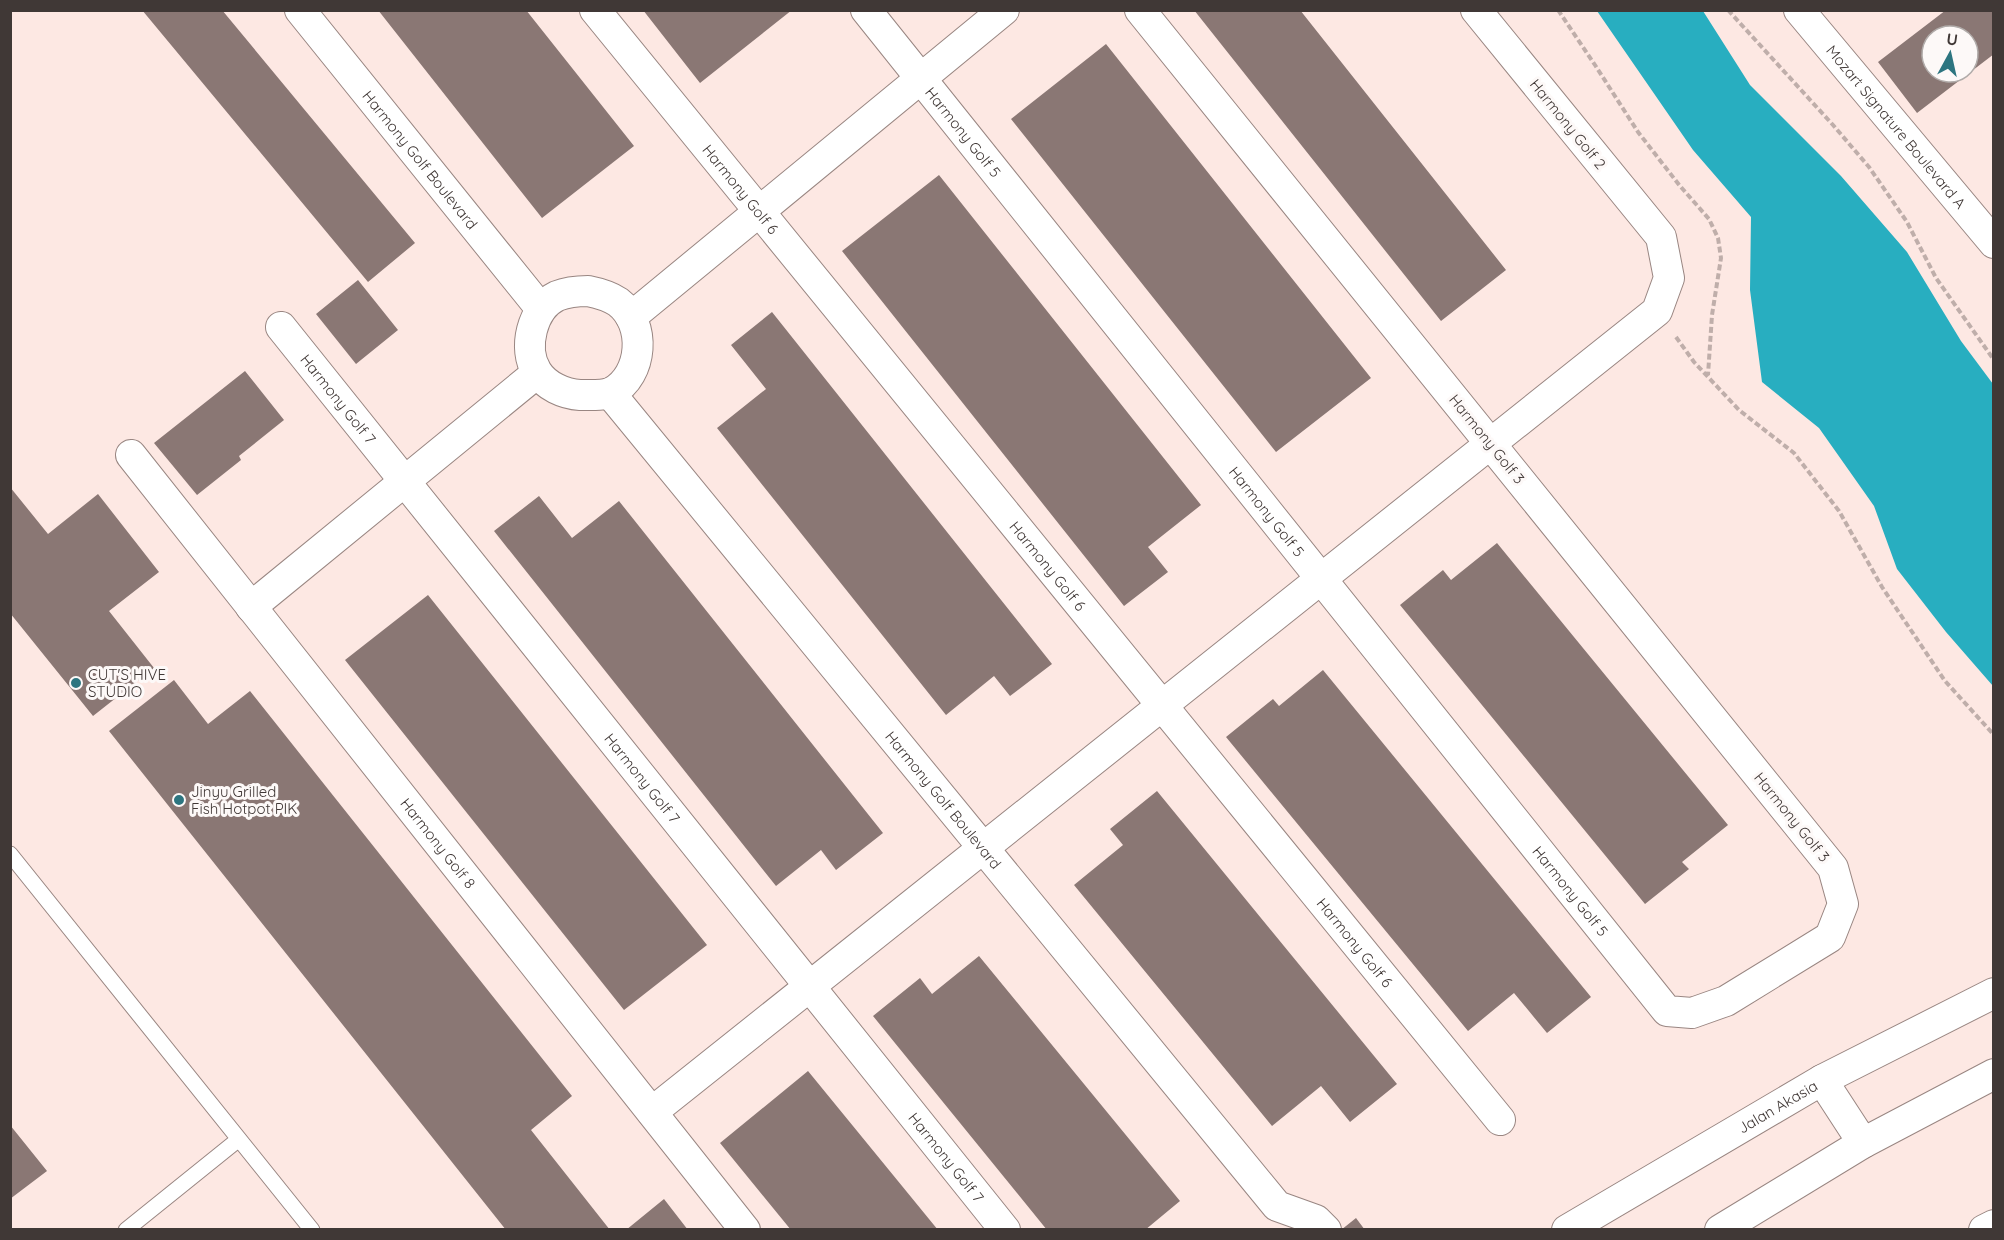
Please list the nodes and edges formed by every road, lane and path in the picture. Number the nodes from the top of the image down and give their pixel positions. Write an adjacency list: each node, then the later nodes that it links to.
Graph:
1 (300, 10): 12 (street, Harmony Golf Boulevard)
2 (596, 10): 10 (street, Harmony Golf 6)
3 (866, 10): 9 (street, Harmony Golf 5)
4 (1004, 10): 9 (street)
5 (1140, 10): 19 (street, Harmony Golf 3)
6 (1476, 10): 13 (street, Harmony Golf 2)
7 (1728, 10): 16 (path)
8 (1799, 10): 11 (street, Mozart Signature Boulevard A)
9 (920, 79): 10 (street); 22 (street, Harmony Golf 5)
10 (759, 212): 14 (street); 24 (street, Harmony Golf 6)
11 (1994, 243)
12 (541, 309): 14 (street); 17 (street)
13 (1657, 311): 19 (street); 25 (path)
14 (630, 317): 18 (street)
15 (281, 327): 21 (street, Harmony Golf 7)
16 (1994, 360)
17 (537, 373): 18 (street); 21 (street)
18 (610, 393): 26 (street, Harmony Golf Boulevard)
19 (1491, 444): 22 (street); 30 (street, Harmony Golf 3)
20 (131, 455): 23 (street, Harmony Golf 8)
21 (405, 482): 23 (street); 28 (street, Harmony Golf 7)
22 (1321, 579): 24 (street); 30 (street, Harmony Golf 5)
23 (251, 608): 33 (street, Harmony Golf 8)
24 (1162, 705): 26 (street); 34 (street, Harmony Golf 6)
25 (1994, 735)
26 (984, 848): 28 (street); 37 (street, Harmony Golf Boulevard)
27 (11, 856): 35 (lane)
28 (810, 986): 33 (street); 42 (street, Harmony Golf 7)
29 (1994, 993): 32 (street, Jalan Akasia)
30 (1667, 1011)
31 (1994, 1074): 36 (street)
32 (1822, 1080): 36 (street); 44 (street, Jalan Akasia)
33 (652, 1112): 41 (street, Harmony Golf 8)
34 (1500, 1120)
35 (239, 1139): 39 (lane); 40 (lane)
36 (1863, 1143): 45 (street)
37 (1277, 1218): 43 (street, Harmony Golf Boulevard)
38 (1994, 1225): 46 (street)
39 (126, 1230)
40 (312, 1230)
41 (745, 1230)
42 (1005, 1230)
43 (1326, 1230)
44 (1568, 1230)
45 (1720, 1230)
46 (1984, 1230)

